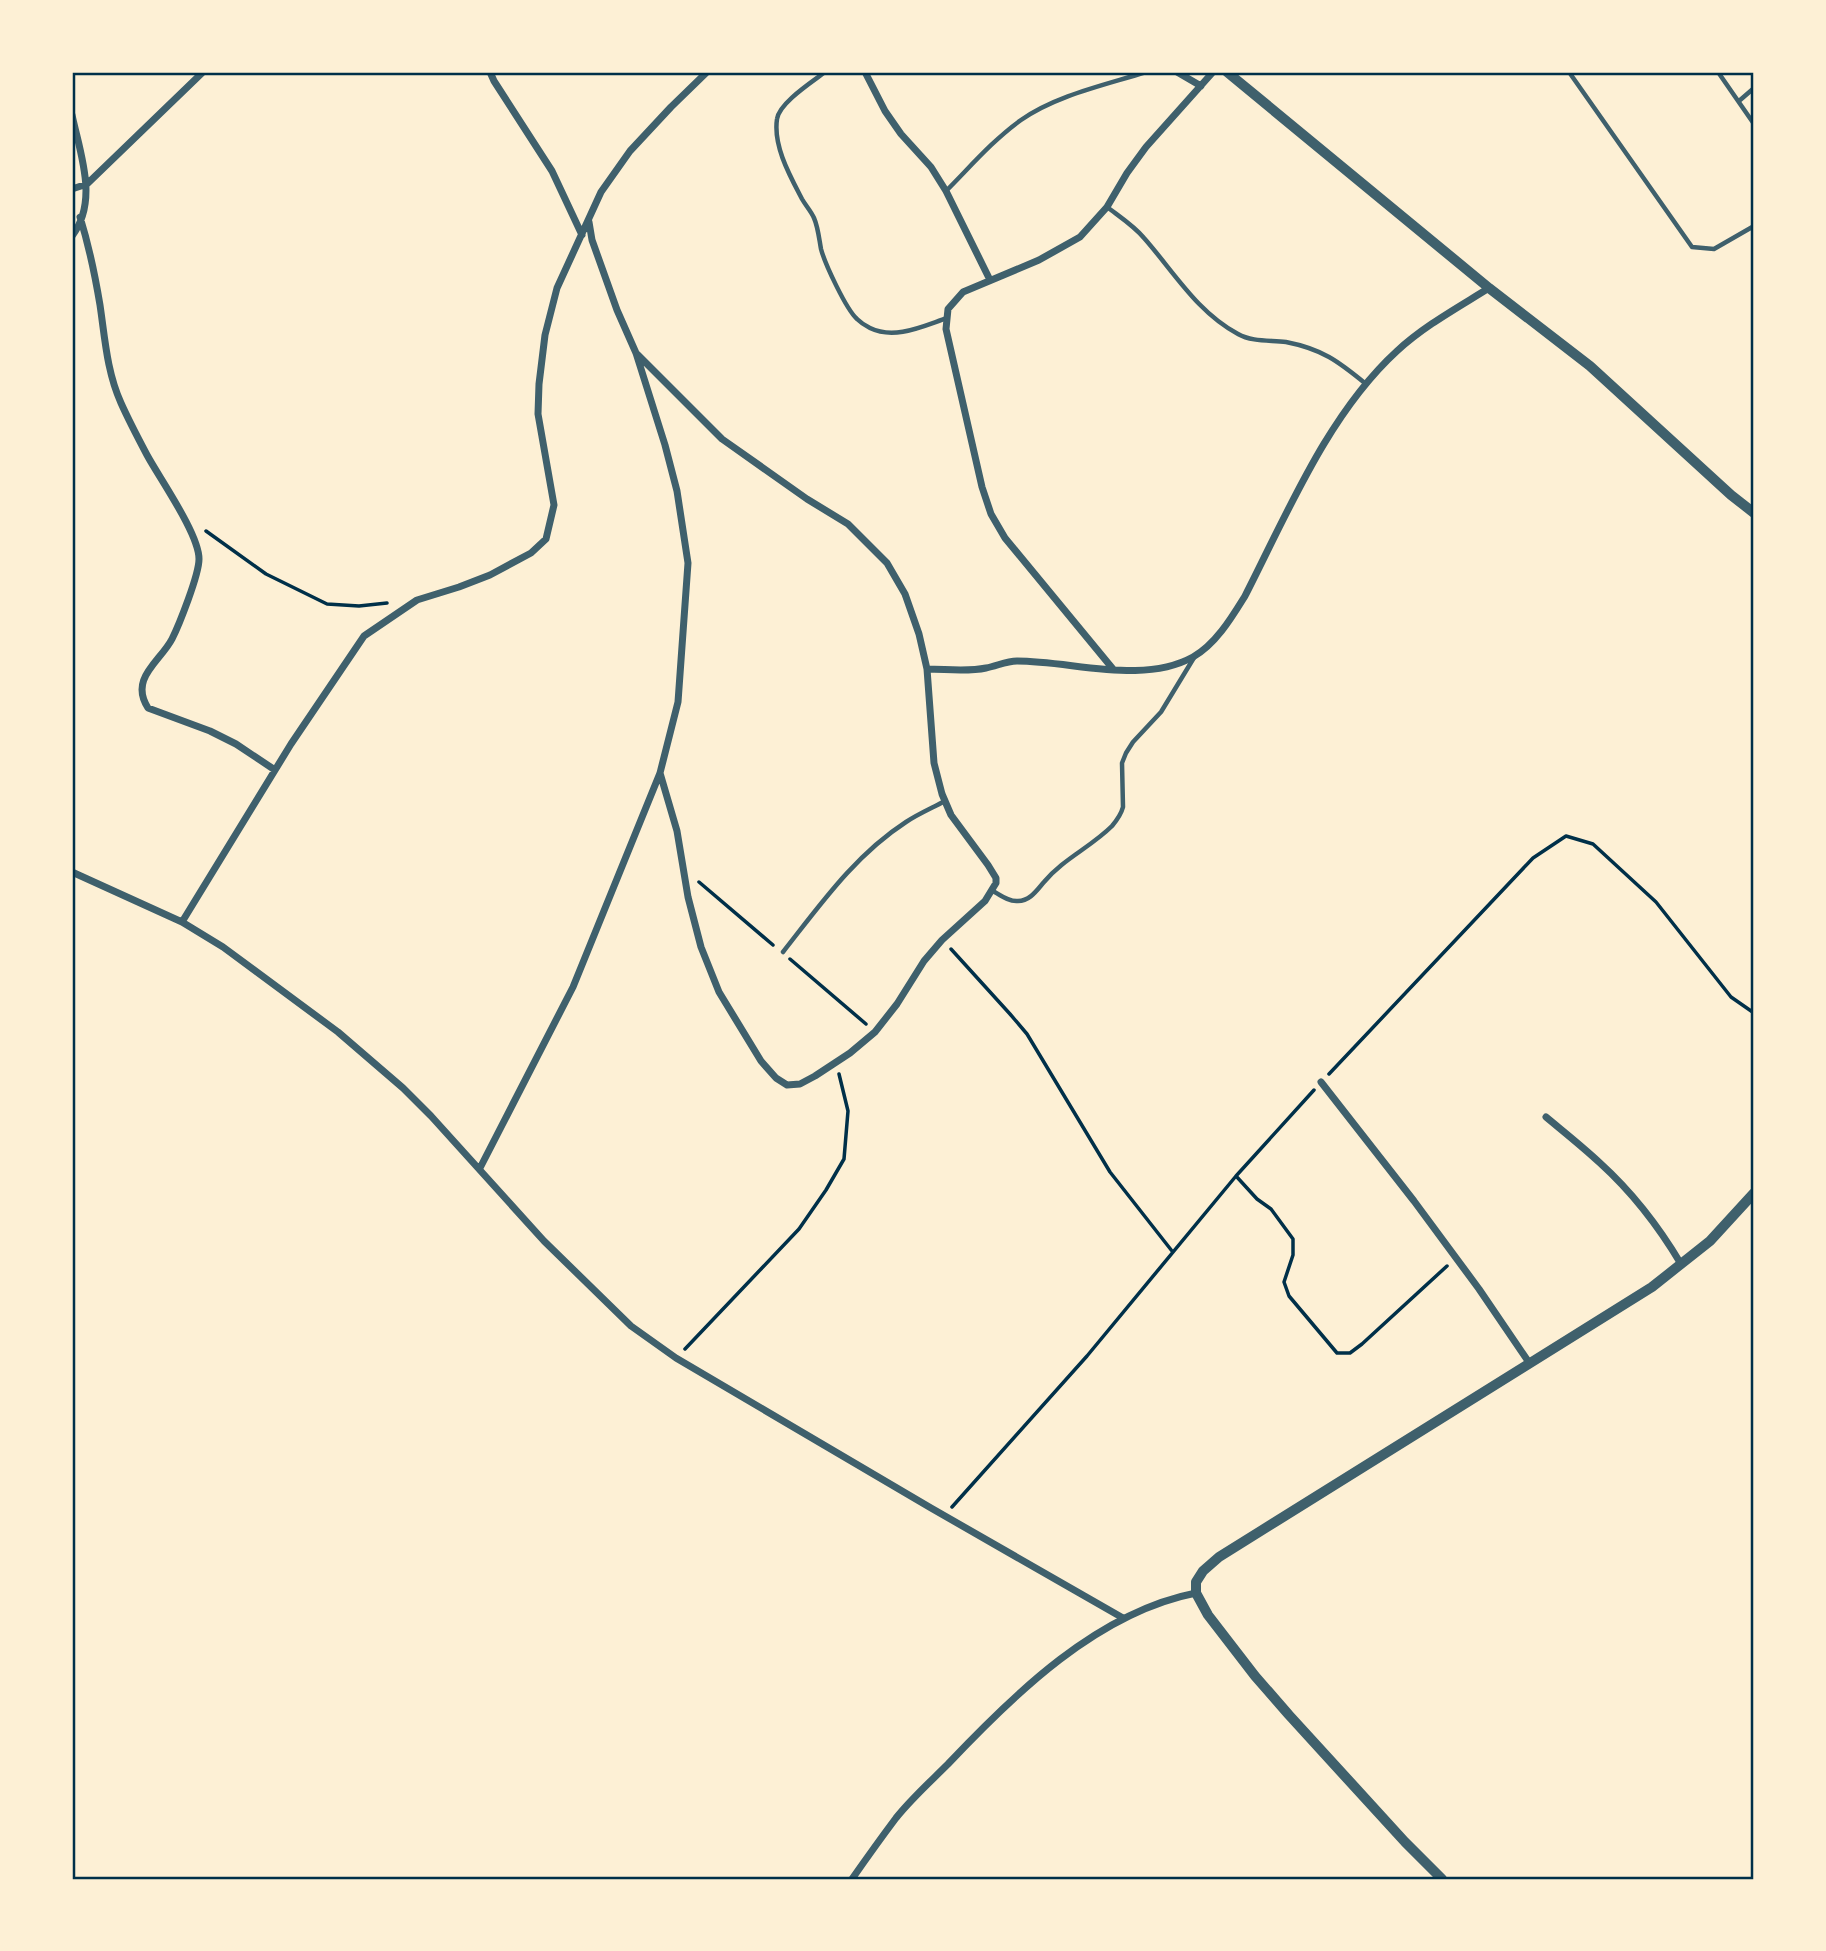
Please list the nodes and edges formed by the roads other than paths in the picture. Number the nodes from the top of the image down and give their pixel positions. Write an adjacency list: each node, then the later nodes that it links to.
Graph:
1 (203, 72): 17 (street)
2 (490, 72): 24 (street)
3 (707, 72): 22 (street)
4 (825, 72): 28 (lane)
5 (865, 72): 19 (street)
6 (1146, 72): 19 (lane)
7 (1177, 72): 12 (street)
8 (1213, 72): 12 (street)
9 (1227, 72): 27 (street)
10 (1569, 72): 23 (lane)
11 (1718, 72): 14 (lane)
12 (1200, 86): 20 (street)
13 (1754, 88): 14 (lane)
14 (1738, 102): 16 (lane)
15 (72, 115): 17 (street)
16 (1754, 124)
17 (87, 184): 18 (street); 21 (street)
18 (72, 189)
19 (946, 191): 26 (street)
20 (1107, 206): 26 (street); 30 (lane)
21 (80, 217): 25 (street); 35 (street)
22 (589, 222): 24 (street); 29 (street)
23 (1754, 226)
24 (582, 235): 35 (street)
25 (72, 236)
26 (990, 280): 28 (street)
27 (1489, 288): 30 (street); 31 (street)
28 (947, 318): 34 (street)
29 (636, 353): 33 (street); 36 (street)
30 (1366, 384): 32 (street)
31 (1754, 513)
32 (1195, 656): 34 (street); 39 (lane)
33 (927, 669): 34 (street); 37 (street)
34 (1113, 669)
35 (275, 770): 40 (street)
36 (660, 773): 39 (street); 44 (street)
37 (945, 801): 39 (street); 41 (lane)
38 (74, 876): 40 (street)
39 (993, 891)
40 (182, 922): 44 (street)
41 (783, 952)
42 (1321, 1082): 47 (street)
43 (1546, 1117): 46 (street)
44 (480, 1168): 49 (street)
45 (1754, 1193): 46 (street)
46 (1681, 1264): 47 (street)
47 (1530, 1364): 48 (street)
48 (1196, 1593): 49 (street); 51 (street)
49 (1123, 1618): 50 (street)
50 (852, 1879)
51 (1442, 1879)

